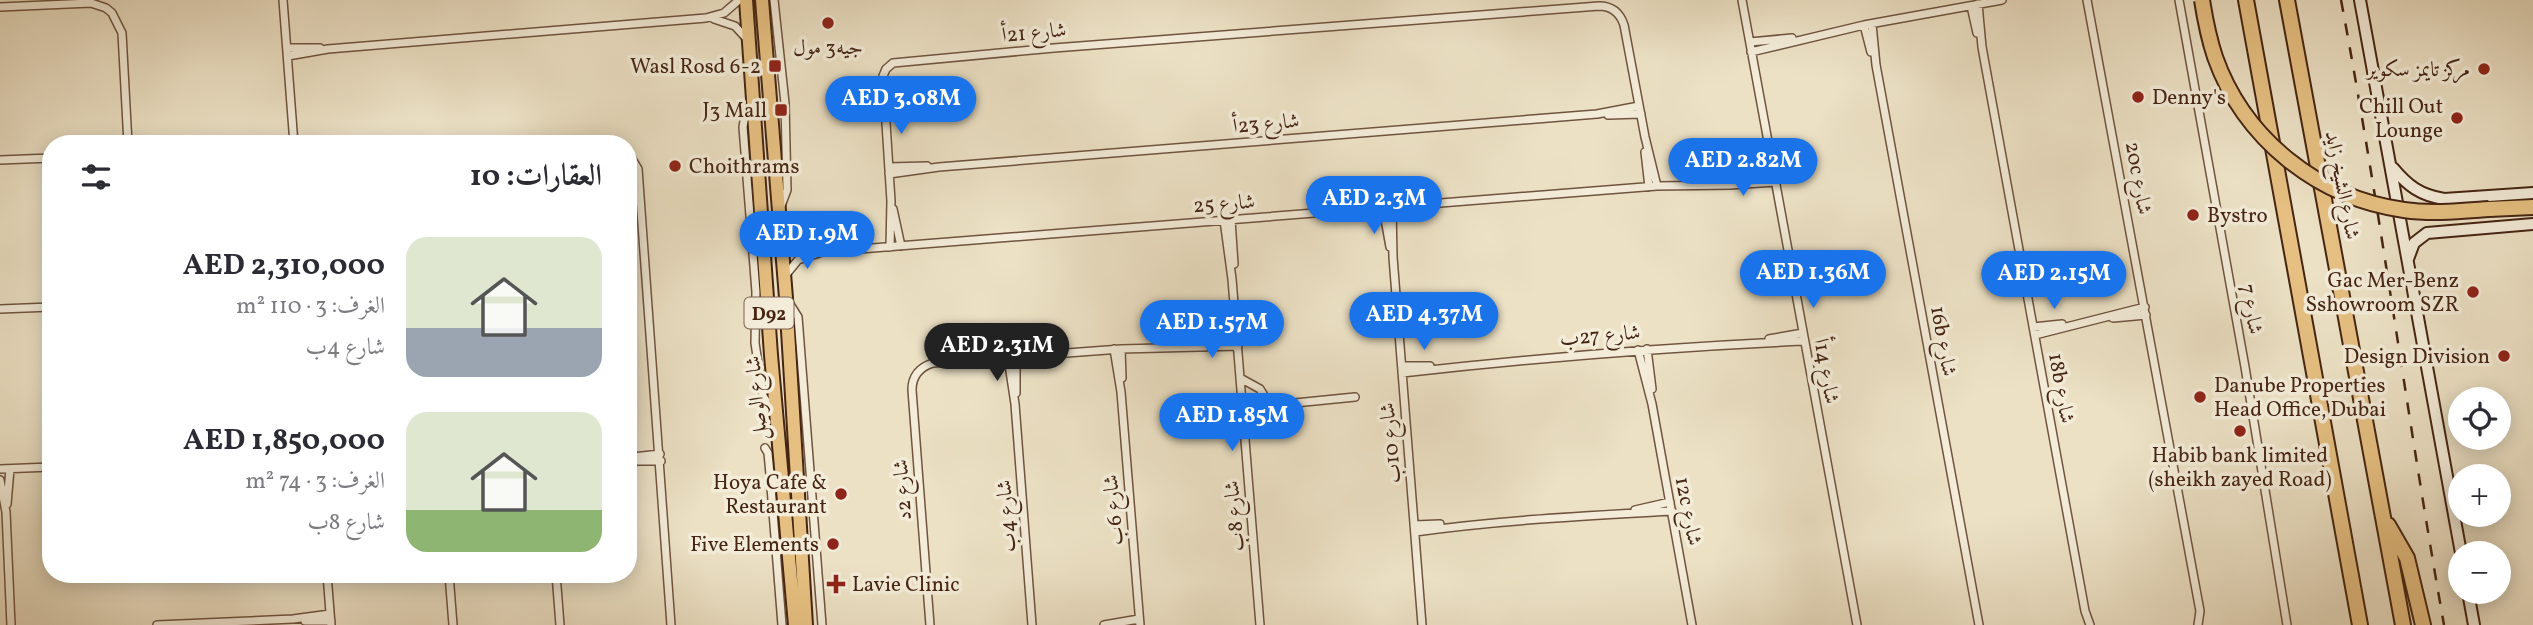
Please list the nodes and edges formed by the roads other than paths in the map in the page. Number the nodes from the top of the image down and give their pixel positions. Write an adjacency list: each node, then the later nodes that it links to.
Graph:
1 (283, 0): 23 (street)
2 (739, 0): 17 (street)
3 (746, 0): 21 (main road, شارع الوصل / D92)
4 (762, 0): 40 (main road, شارع الوصل / D92)
5 (774, 0): 40 (street)
6 (1742, 0): 22 (street, شارع 14أ)
7 (2003, 0): 15 (street)
8 (2087, 0): 53 (street, 20c شارع)
9 (2179, 0): 110 (street, شارع 7)
10 (2202, 0): 38 (highway, bridge)
11 (2235, 0): 19 (highway)
12 (2246, 0): 19 (highway)
13 (2287, 0): 80 (highway, شارع الشيخ زايد)
14 (2360, 0): 30 (street)
15 (1974, 5): 18 (street); 54 (street, 18b شارع)
16 (0, 7): 26 (street)
17 (706, 18): 21 (street); 23 (street)
18 (1868, 24): 20 (street); 90 (street, 16b شارع)
19 (2252, 34): 111 (highway)
20 (1804, 38): 22 (street); 24 (street)
21 (749, 41): 73 (main road, شارع الوصل / D92)
22 (1750, 42): 24 (street, شارع 14أ)
23 (287, 52): 27 (street)
24 (1751, 52): 33 (street, شارع 14أ)
25 (1640, 110): 32 (street, شارع 23أ); 32 (street, شارع 21أ); 34 (street)
26 (128, 135)
27 (293, 135)
28 (42, 158): 29 (street)
29 (0, 160)
30 (2391, 166): 36 (street); 48 (street)
31 (637, 167): 68 (street)
32 (889, 171): 37 (street)
33 (1774, 178): 34 (street, شارع 25); 55 (street, شارع 14أ)
34 (1653, 187): 39 (street, شارع 25)
35 (2533, 193): 36 (street)
36 (2444, 199): 44 (street)
37 (891, 201): 45 (street); 46 (street)
38 (2533, 207)
39 (1388, 208): 41 (street, شارع 25); 61 (street, شارع 10ب)
40 (779, 210): 43 (main road, شارع الوصل / D92)
41 (1227, 220): 45 (street, شارع 25); 56 (street, شارع 8ب)
42 (2533, 224): 44 (street)
43 (780, 232): 47 (street, شارع 25); 49 (main road, شارع الوصل / D92)
44 (2437, 232): 48 (street)
45 (901, 246): 46 (street, شارع 25)
46 (890, 247): 47 (street, شارع 25)
47 (822, 252): 49 (street, شارع 25)
48 (2407, 262): 82 (street)
49 (784, 278): 50 (main road, شارع الوصل / D92)
50 (786, 298): 99 (main road, شارع الوصل / D92); 100 (street)
51 (42, 307): 52 (street)
52 (0, 309)
53 (2146, 311): 54 (street); 109 (street, 20c شارع)
54 (2034, 331): 108 (street, 18b شارع)
55 (1803, 337): 58 (street, شارع 27ب); 107 (street, شارع 14أ)
56 (1237, 341): 57 (street); 62 (street, شارع 8ب)
57 (1118, 349): 60 (street); 88 (street, شارع 6ب)
58 (1647, 349): 59 (street, شارع 27ب); 64 (street, 12c شارع)
59 (1637, 350): 61 (street, شارع 27ب); 64 (street, 12c شارع)
60 (1012, 357): 101 (street, شارع 2د); 102 (street, شارع 4ب)
61 (1402, 370): 81 (street, شارع 10ب)
62 (1240, 378): 65 (street); 66 (street, شارع 8ب)
63 (1355, 397): 65 (street)
64 (1652, 404): 76 (street, 12c شارع)
65 (1266, 406): 66 (street)
66 (1245, 435): 104 (street, شارع 8ب)
67 (765, 449): 75 (street)
68 (660, 457): 69 (street); 96 (street)
69 (637, 459)
70 (42, 467): 71 (street)
71 (10, 468): 72 (street); 78 (street)
72 (0, 469)
73 (782, 473): 75 (street); 98 (main road, شارع الوصل / D92)
74 (0, 480): 78 (street)
75 (771, 487): 97 (street)
76 (1670, 502): 77 (street, 12c شارع); 79 (street)
77 (1672, 511): 79 (street); 106 (street, 12c شارع)
78 (6, 512): 91 (street)
79 (1624, 512): 81 (street)
80 (2385, 520): 112 (highway, شارع الشيخ زايد); 113 (highway)
81 (1414, 528): 105 (street, شارع 10ب)
82 (2459, 541)
83 (328, 583): 87 (street)
84 (450, 583): 94 (street)
85 (557, 583): 95 (street)
86 (2471, 604): 89 (street)
87 (331, 620): 93 (street)
88 (1140, 622): 103 (street)
89 (2475, 622)
90 (1978, 624)
91 (11, 625)
92 (157, 625): 93 (street)
93 (167, 625)
94 (453, 625)
95 (560, 625)
96 (671, 625)
97 (782, 625)
98 (795, 625)
99 (806, 625)
100 (822, 625)
101 (930, 625)
102 (1032, 625)
103 (1104, 625)
104 (1260, 625)
105 (1422, 625)
106 (1692, 625)
107 (1857, 625)
108 (2088, 625)
109 (2198, 625)
110 (2287, 625)
111 (2360, 625)
112 (2403, 625)
113 (2423, 625)

